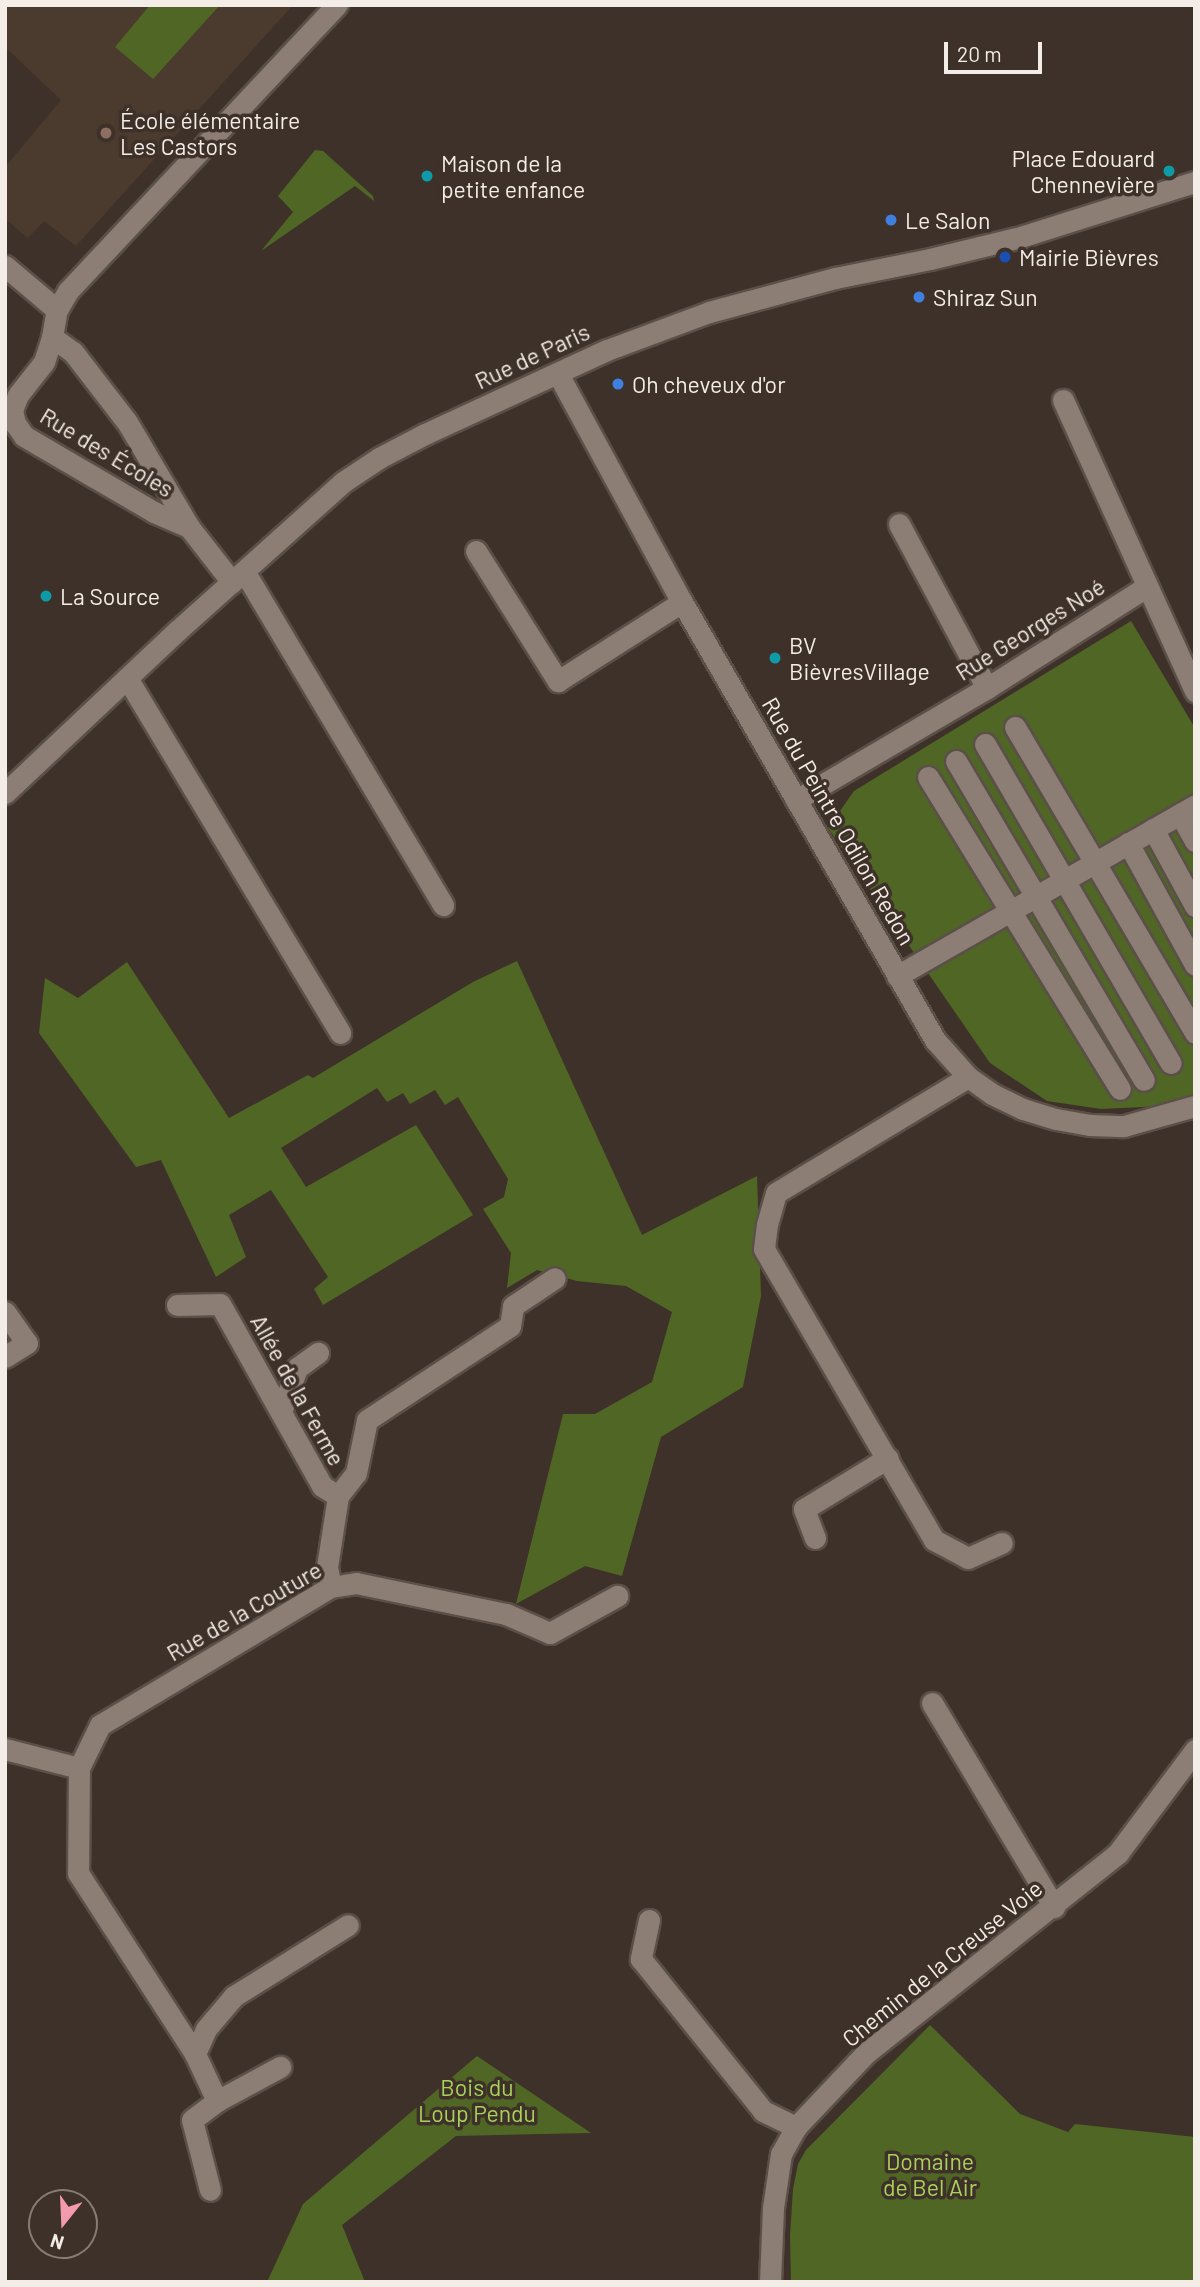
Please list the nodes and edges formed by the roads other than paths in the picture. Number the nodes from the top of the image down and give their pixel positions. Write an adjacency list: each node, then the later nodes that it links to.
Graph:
1 (337, 5): 4 (street, Rue des Écoles)
2 (1195, 182): 6 (street, Rue de Paris)
3 (5, 266): 4 (street)
4 (57, 310): 5 (street, Rue des Écoles)
5 (52, 337): 8 (street, Rue des Écoles); 10 (street, Rue des Écoles)
6 (558, 374): 12 (street, Rue de Paris); 14 (street, Rue du Peintre Odilon Redon)
7 (1063, 400): 13 (street)
8 (9, 412): 10 (street, Rue des Écoles)
9 (899, 524): 16 (street)
10 (189, 527): 12 (street, Rue des Écoles)
11 (476, 551): 14 (street)
12 (238, 577): 15 (street, Rue de Paris); 31 (street, Rue des Écoles)
13 (1146, 587): 16 (street, Rue Georges Noé); 17 (street)
14 (682, 602): 23 (street, Rue du Peintre Odilon Redon)
15 (127, 678): 22 (street, Rue de Paris); 36 (street)
16 (987, 688): 23 (street, Rue Georges Noé)
17 (1195, 691)
18 (1015, 727): 28 (street)
19 (985, 744): 29 (street)
20 (956, 761): 30 (street)
21 (928, 777): 33 (street)
22 (5, 793)
23 (796, 800): 35 (street, Rue du Peintre Odilon Redon)
24 (1187, 809): 25 (street); 26 (street)
25 (1153, 829): 27 (street); 32 (street)
26 (1195, 841)
27 (1128, 843): 28 (street); 34 (street)
28 (1096, 862): 29 (street); 37 (street)
29 (1064, 880): 30 (street); 38 (street)
30 (1035, 897): 33 (street); 40 (street)
31 (443, 905)
32 (1195, 906)
33 (1010, 911): 35 (street); 41 (street)
34 (1195, 965)
35 (898, 975): 39 (street, Rue du Peintre Odilon Redon)
36 (340, 1032)
37 (1195, 1033)
38 (1171, 1063)
39 (968, 1077): 42 (street, Rue du Peintre Odilon Redon); 49 (street)
40 (1144, 1080)
41 (1120, 1089)
42 (1195, 1105)
43 (555, 1278): 50 (street, Allée de la Ferme)
44 (177, 1305): 48 (street, Allée de la Ferme)
45 (5, 1312): 47 (street)
46 (318, 1353): 48 (street)
47 (5, 1357)
48 (281, 1412): 50 (street, Allée de la Ferme)
49 (888, 1458): 51 (street); 52 (street)
50 (338, 1496): 53 (street, Allée de la Ferme)
51 (815, 1538)
52 (1002, 1543)
53 (331, 1587): 54 (street, Rue de la Couture); 58 (street, Rue de la Couture)
54 (617, 1596)
55 (932, 1703): 59 (street)
56 (5, 1749): 58 (street)
57 (1195, 1750): 59 (street, Chemin de la Creuse Voie)
58 (79, 1768): 62 (street)
59 (1054, 1907): 65 (street, Chemin de la Creuse Voie)
60 (649, 1920): 65 (street)
61 (348, 1924): 62 (street)
62 (195, 2054): 64 (street)
63 (280, 2067): 64 (street)
64 (217, 2101): 66 (street)
65 (796, 2127): 67 (street, Chemin de la Creuse Voie)
66 (210, 2190)
67 (771, 2282)

